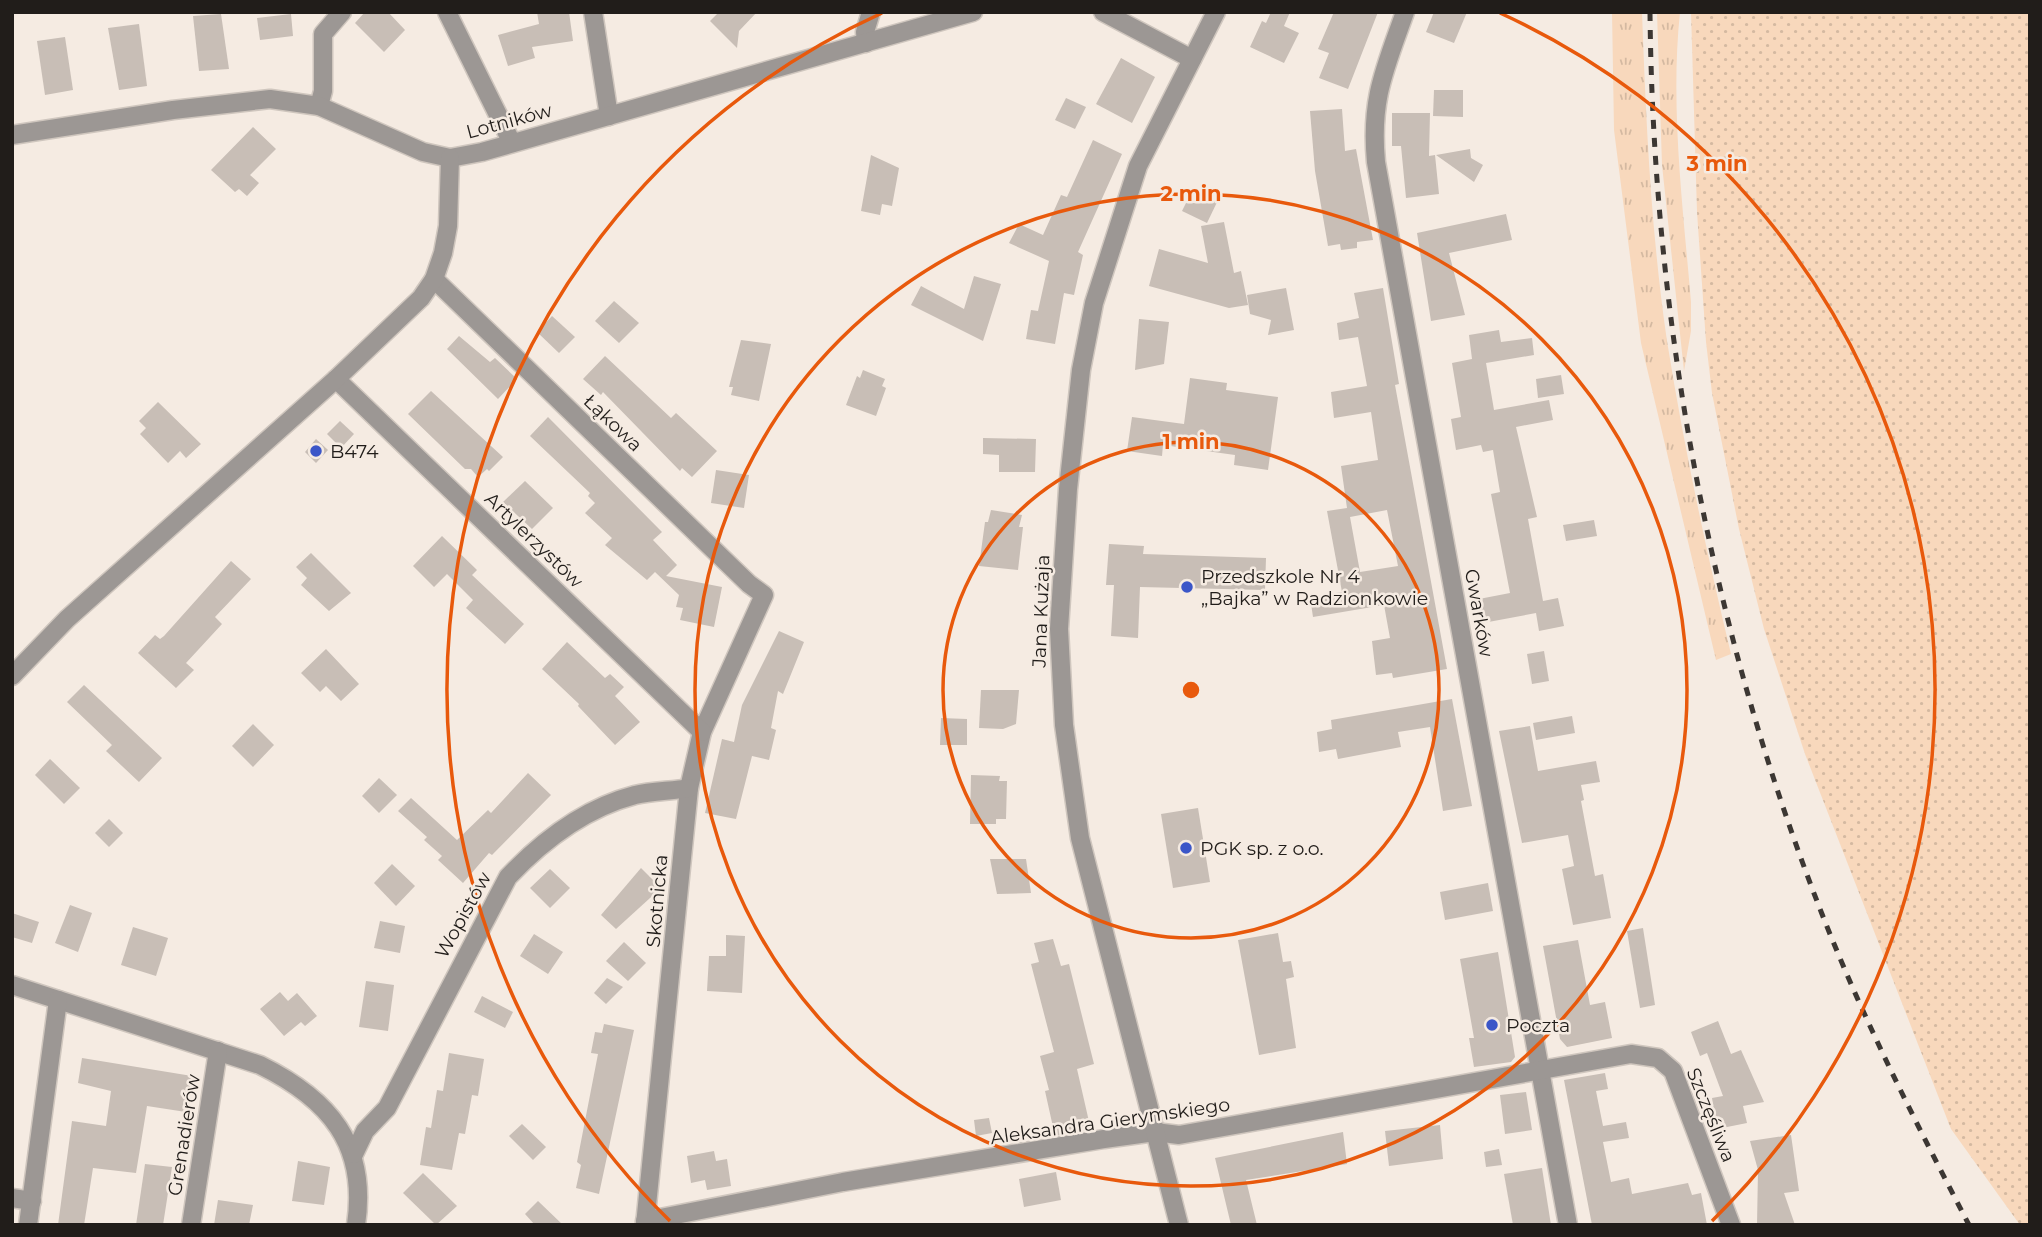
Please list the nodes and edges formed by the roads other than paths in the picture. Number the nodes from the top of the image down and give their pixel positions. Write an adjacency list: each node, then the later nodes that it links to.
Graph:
1 (342, 12): 11 (street)
2 (447, 12): 14 (street)
3 (593, 12): 12 (street)
4 (871, 12): 9 (street)
5 (973, 12): 9 (street, Lotników)
6 (1103, 12): 10 (street)
7 (1216, 12): 10 (street, Jana Kużaja)
8 (1405, 12): 25 (street, Gwarków)
9 (866, 43): 12 (street, Lotników)
10 (1192, 59): 26 (street, Jana Kużaja)
11 (319, 106): 13 (street, Lotników); 15 (street, Lotników)
12 (609, 116): 14 (street, Lotników)
13 (12, 135)
14 (512, 143): 15 (street, Lotników)
15 (450, 158): 16 (street)
16 (434, 279): 17 (street); 18 (street, Łąkowa)
17 (336, 379): 19 (street); 20 (street, Artylerzystów)
18 (764, 595): 20 (street, Skotnicka)
19 (12, 676)
20 (702, 732): 21 (street, Skotnicka)
21 (690, 788): 27 (street, Wopistów); 30 (street, Skotnicka)
22 (12, 985): 23 (street)
23 (58, 1000): 24 (street); 29 (street)
24 (218, 1051): 27 (street); 32 (street, Grenadierów)
25 (1541, 1071): 26 (street, Aleksandra Gierymskiego); 35 (street, Gwarków); 36 (street, Szczęśliwa)
26 (1155, 1132): 30 (street, Aleksandra Gierymskiego); 34 (street, Jana Kużaja)
27 (354, 1154): 33 (street)
28 (12, 1198): 29 (street)
29 (32, 1201): 31 (street)
30 (645, 1223)
31 (28, 1225)
32 (191, 1225)
33 (356, 1225)
34 (1179, 1225)
35 (1568, 1225)
36 (1731, 1225)

